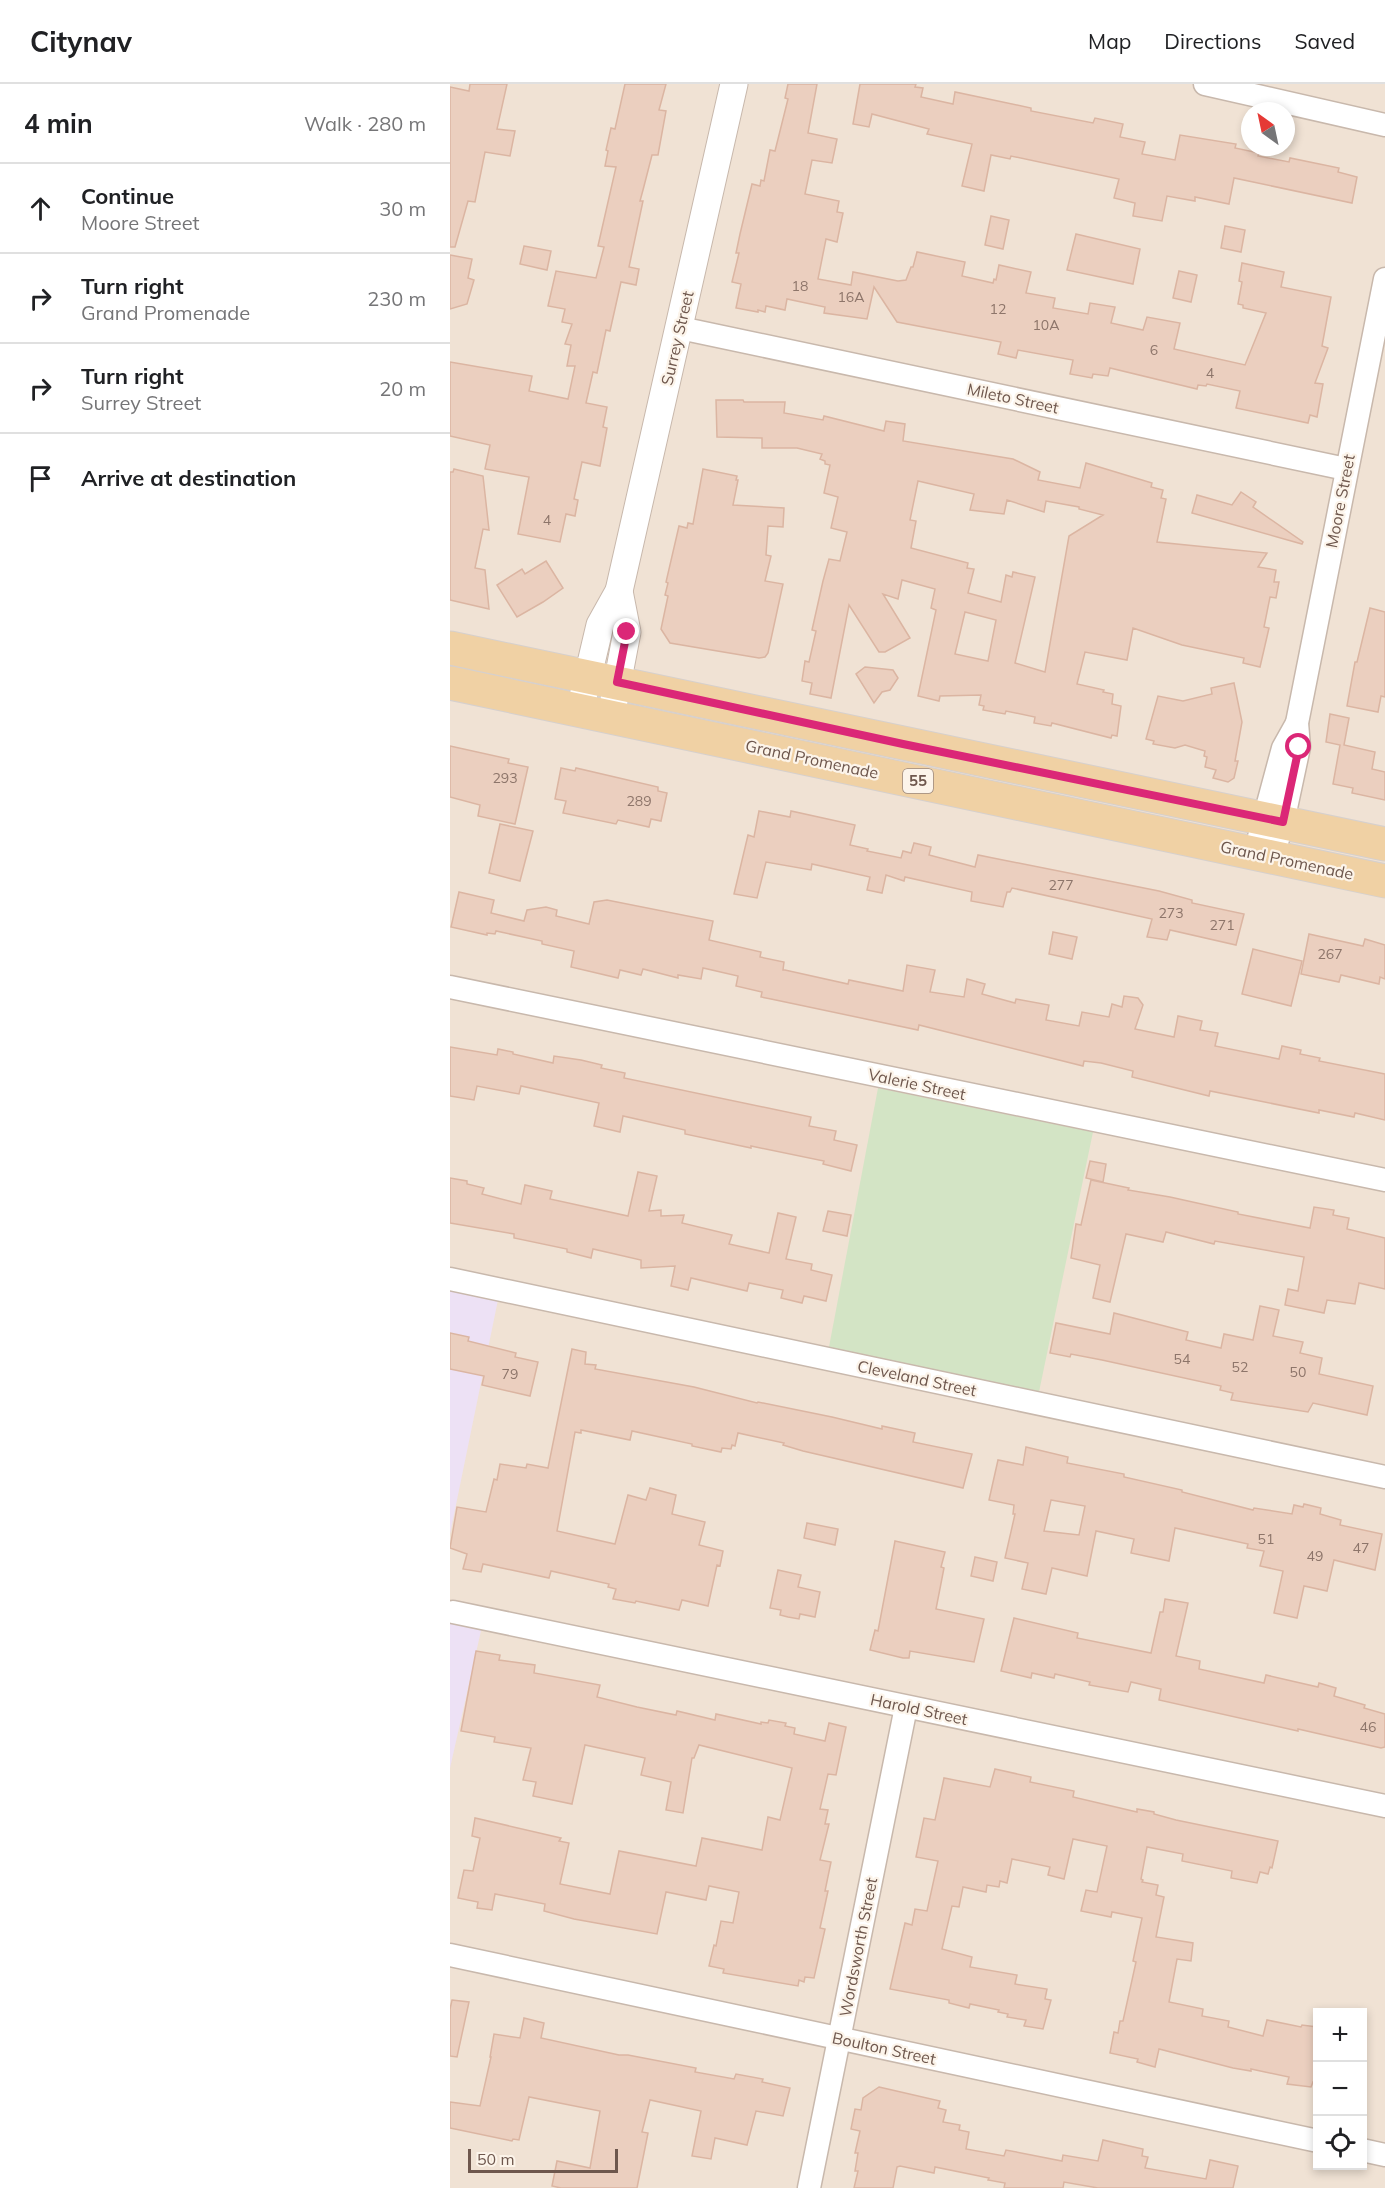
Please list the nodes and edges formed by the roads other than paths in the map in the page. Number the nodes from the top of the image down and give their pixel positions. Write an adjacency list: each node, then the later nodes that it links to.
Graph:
1 (734, 84): 5 (street, Surrey Street)
2 (1205, 84): 3 (street)
3 (1385, 125)
4 (1385, 279): 6 (street, Moore Street)
5 (680, 328): 6 (street, Mileto Street); 8 (street, Surrey Street)
6 (1346, 469): 11 (street, Moore Street)
7 (450, 648): 8 (main road, Grand Promenade / 55)
8 (602, 679): 10 (street, Surrey Street); 11 (main road, Grand Promenade / 55)
9 (450, 683): 10 (main road, Grand Promenade / 55)
10 (596, 713): 13 (main road, Grand Promenade / 55)
11 (1273, 821): 12 (main road, Grand Promenade / 55); 13 (street, Moore Street)
12 (1385, 844)
13 (1264, 854): 14 (main road, Grand Promenade / 55)
14 (1385, 881)
15 (450, 987): 16 (street, Valerie Street)
16 (1385, 1180)
17 (450, 1279): 18 (street, Cleveland Street)
18 (1385, 1477)
19 (453, 1612): 20 (street, Harold Street)
20 (906, 1707): 21 (street, Harold Street); 23 (street, Wordsworth Street)
21 (1385, 1806)
22 (450, 1955): 23 (street, Boulton Street)
23 (840, 2039): 24 (street, Boulton Street); 27 (street, Wordsworth Street)
24 (1313, 2139)
25 (1367, 2151): 26 (street)
26 (1385, 2155)
27 (808, 2188)

